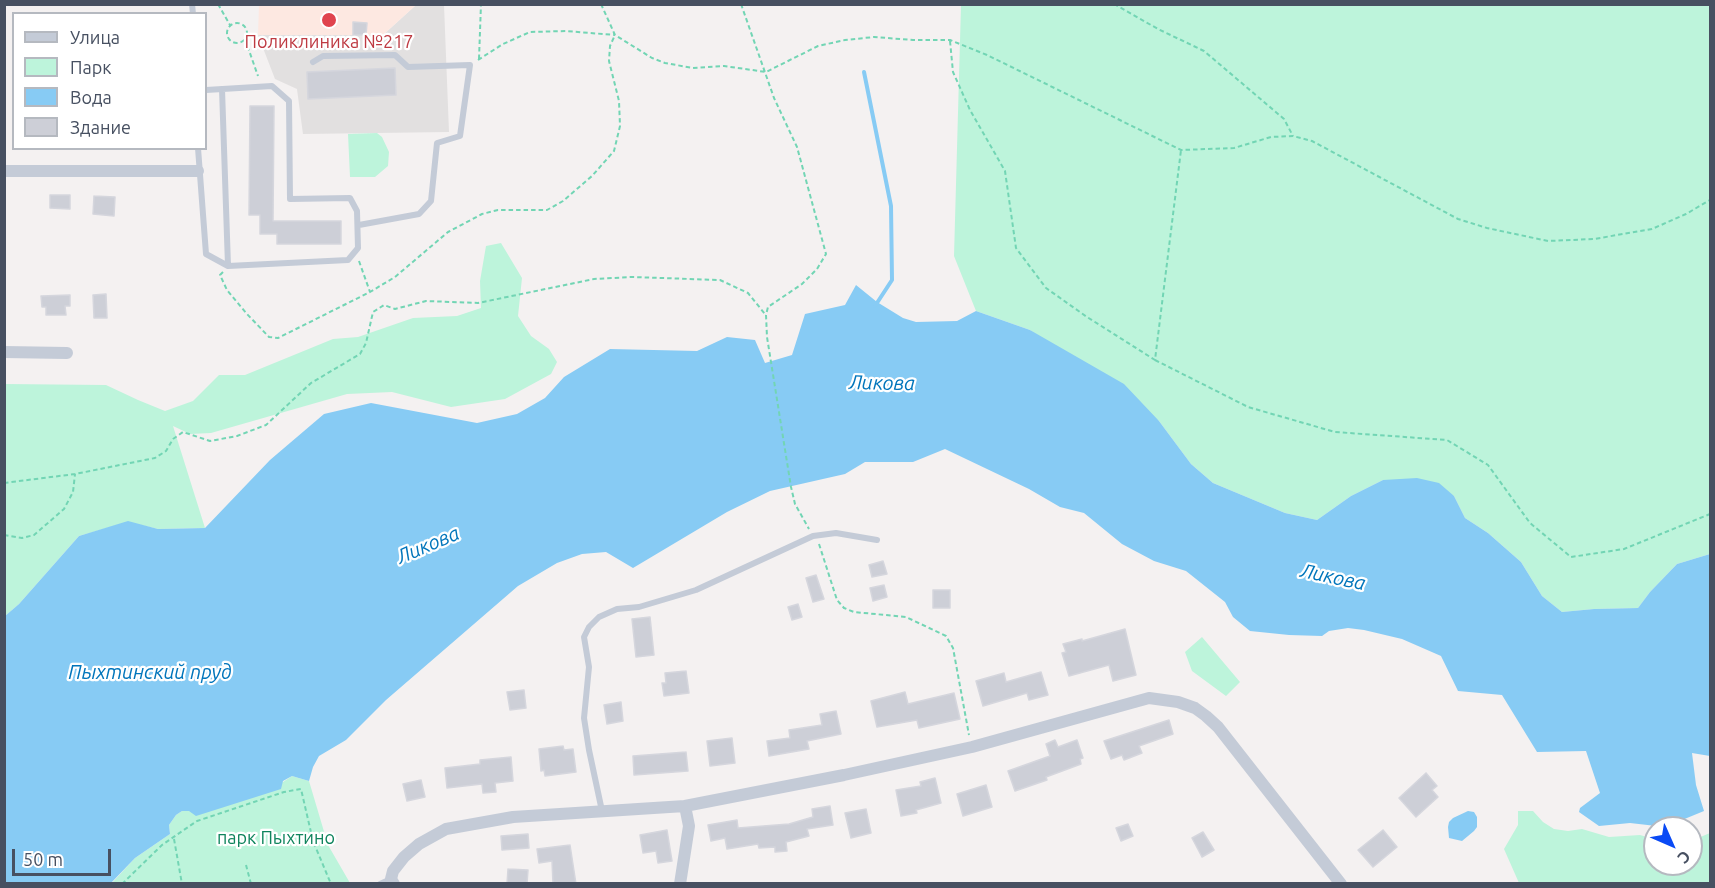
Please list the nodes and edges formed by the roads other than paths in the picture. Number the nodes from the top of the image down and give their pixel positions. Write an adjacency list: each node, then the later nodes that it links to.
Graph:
1 (313, 62): 7 (lane)
2 (222, 89): 3 (lane); 7 (lane); 8 (lane)
3 (207, 90)
4 (198, 150): 6 (lane)
5 (4, 171): 6 (street)
6 (198, 171): 8 (lane)
7 (359, 225): 8 (lane)
8 (228, 266)
9 (4, 352): 10 (street)
10 (67, 352)
11 (877, 540): 13 (lane)
12 (685, 806): 13 (street); 15 (street); 16 (street)
13 (602, 811): 14 (street)
14 (388, 882)
15 (680, 884)
16 (1341, 884)

